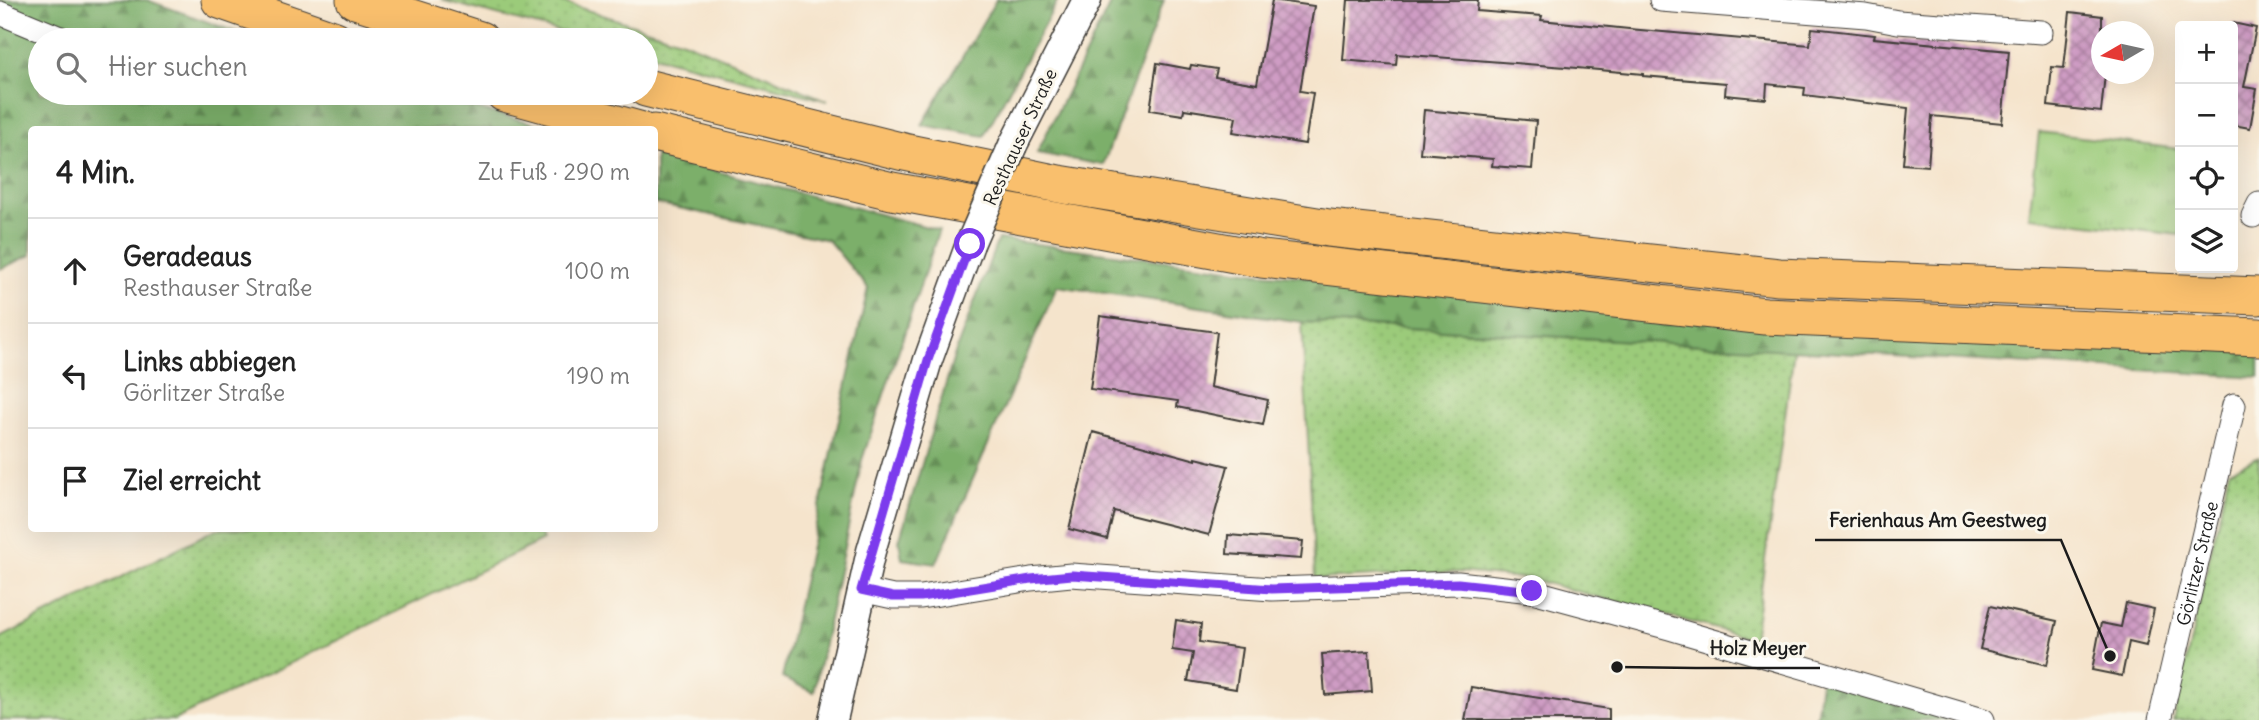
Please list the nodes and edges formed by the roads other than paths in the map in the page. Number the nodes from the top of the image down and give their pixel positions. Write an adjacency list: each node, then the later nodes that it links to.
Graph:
1 (220, 0): 8 (highway)
2 (355, 0): 9 (highway)
3 (1087, 0): 18 (street, Resthauser Straße, bridge)
4 (1661, 0): 5 (street)
5 (1867, 8): 10 (street)
6 (0, 13): 7 (street)
7 (36, 28)
8 (300, 28)
9 (442, 28)
10 (2041, 32)
11 (658, 91): 15 (highway)
12 (548, 105): 13 (highway)
13 (624, 126)
14 (658, 134): 16 (highway)
15 (2259, 296)
16 (2259, 337)
17 (2234, 405): 21 (street, Görlitzer Straße)
18 (861, 590): 19 (street, Resthauser Straße); 20 (street)
19 (833, 720)
20 (1983, 720)
21 (2160, 720)

